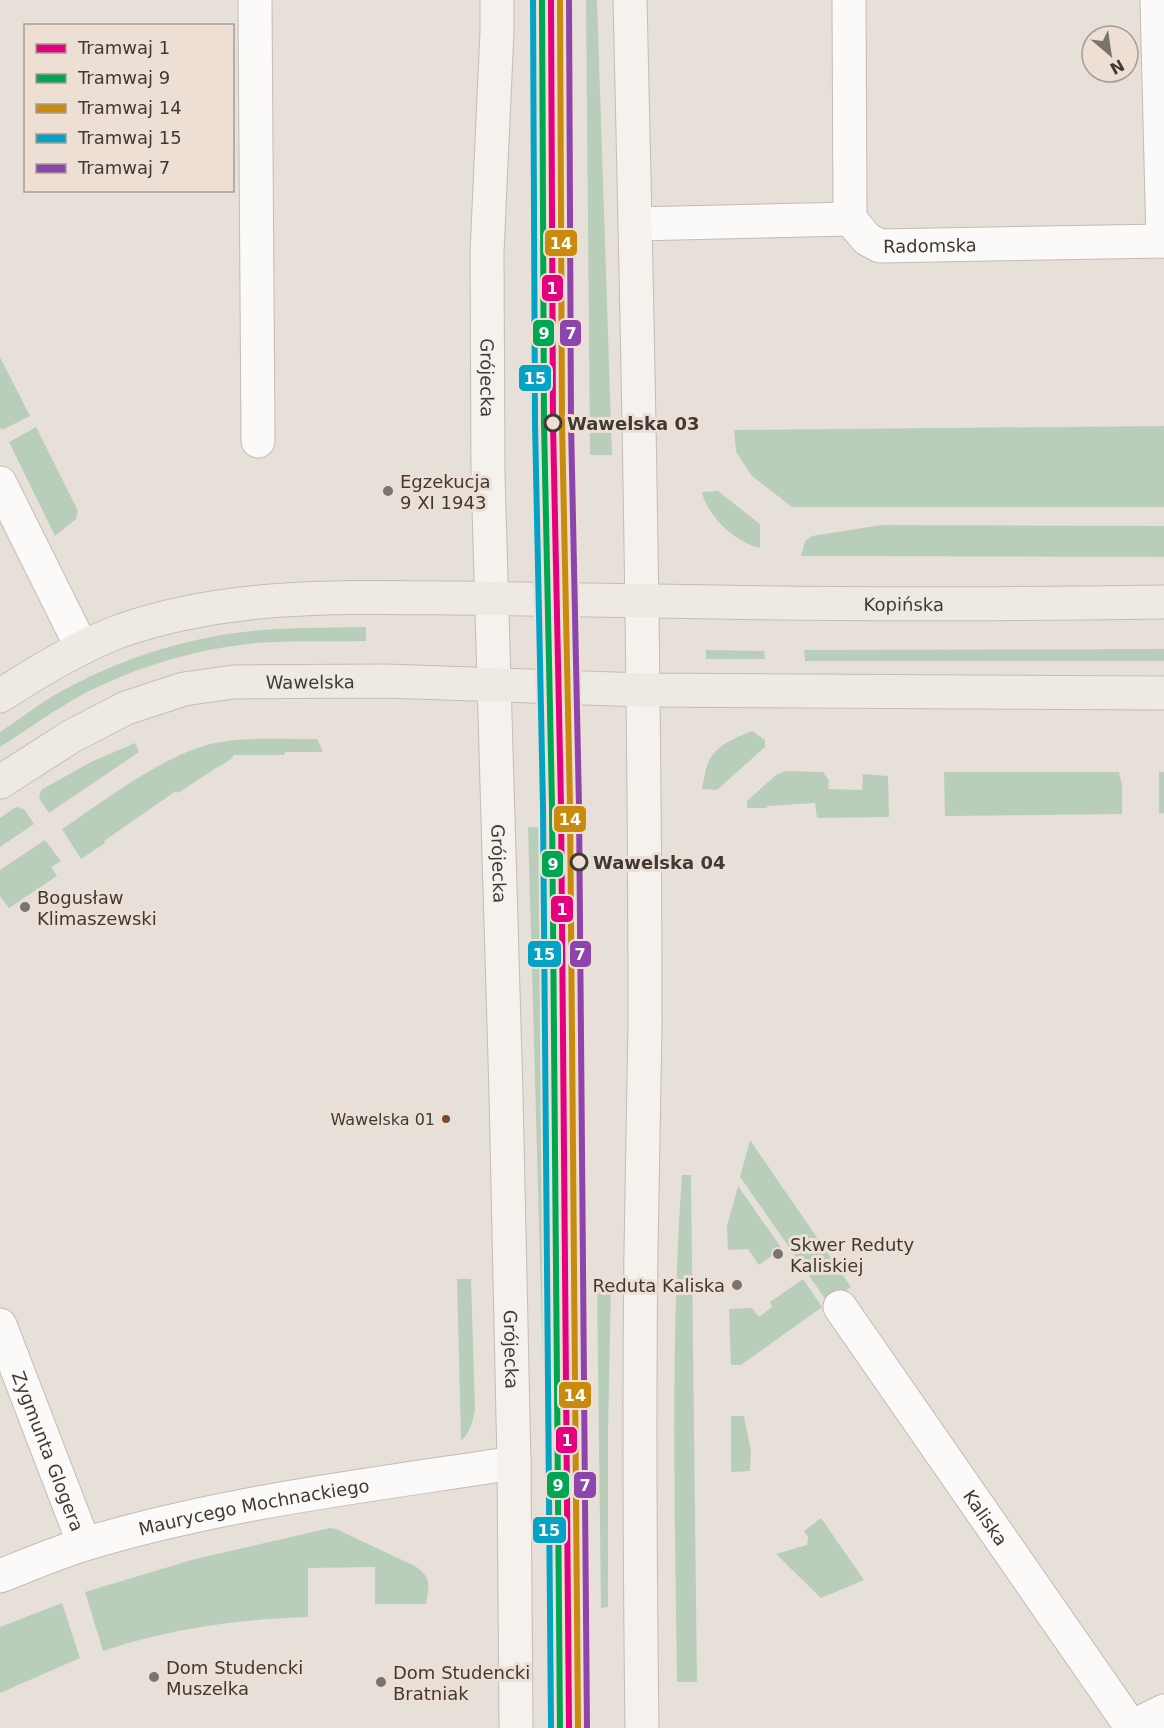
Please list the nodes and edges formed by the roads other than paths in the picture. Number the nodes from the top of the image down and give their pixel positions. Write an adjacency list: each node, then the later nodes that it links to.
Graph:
1 (255, 0): 9 (street)
2 (497, 0): 11 (main road, Grójecka)
3 (630, 0): 7 (main road)
4 (849, 0): 6 (street)
5 (1157, 0): 8 (street)
6 (850, 219): 7 (street); 8 (street, Radomska)
7 (635, 224): 12 (main road)
8 (1163, 241)
9 (258, 441)
10 (0, 483): 14 (street)
11 (492, 598): 12 (main road); 14 (main road); 15 (main road, Grójecka)
12 (642, 600): 13 (main road, Kopińska); 16 (main road)
13 (1164, 602)
14 (82, 648): 18 (main road)
15 (494, 685): 16 (main road, Wawelska); 19 (main road, Wawelska); 22 (main road, Grójecka)
16 (644, 690): 17 (main road); 28 (main road)
17 (1164, 693)
18 (0, 696)
19 (0, 782)
20 (840, 1307): 26 (street, Kaliska)
21 (0, 1325): 23 (street, Zygmunta Glogera)
22 (514, 1463): 23 (street, Maurycego Mochnackiego); 27 (main road, Grójecka)
23 (84, 1544): 24 (street, Maurycego Mochnackiego)
24 (0, 1576)
25 (1164, 1711): 26 (street)
26 (1131, 1727)
27 (516, 1728)
28 (642, 1728)

